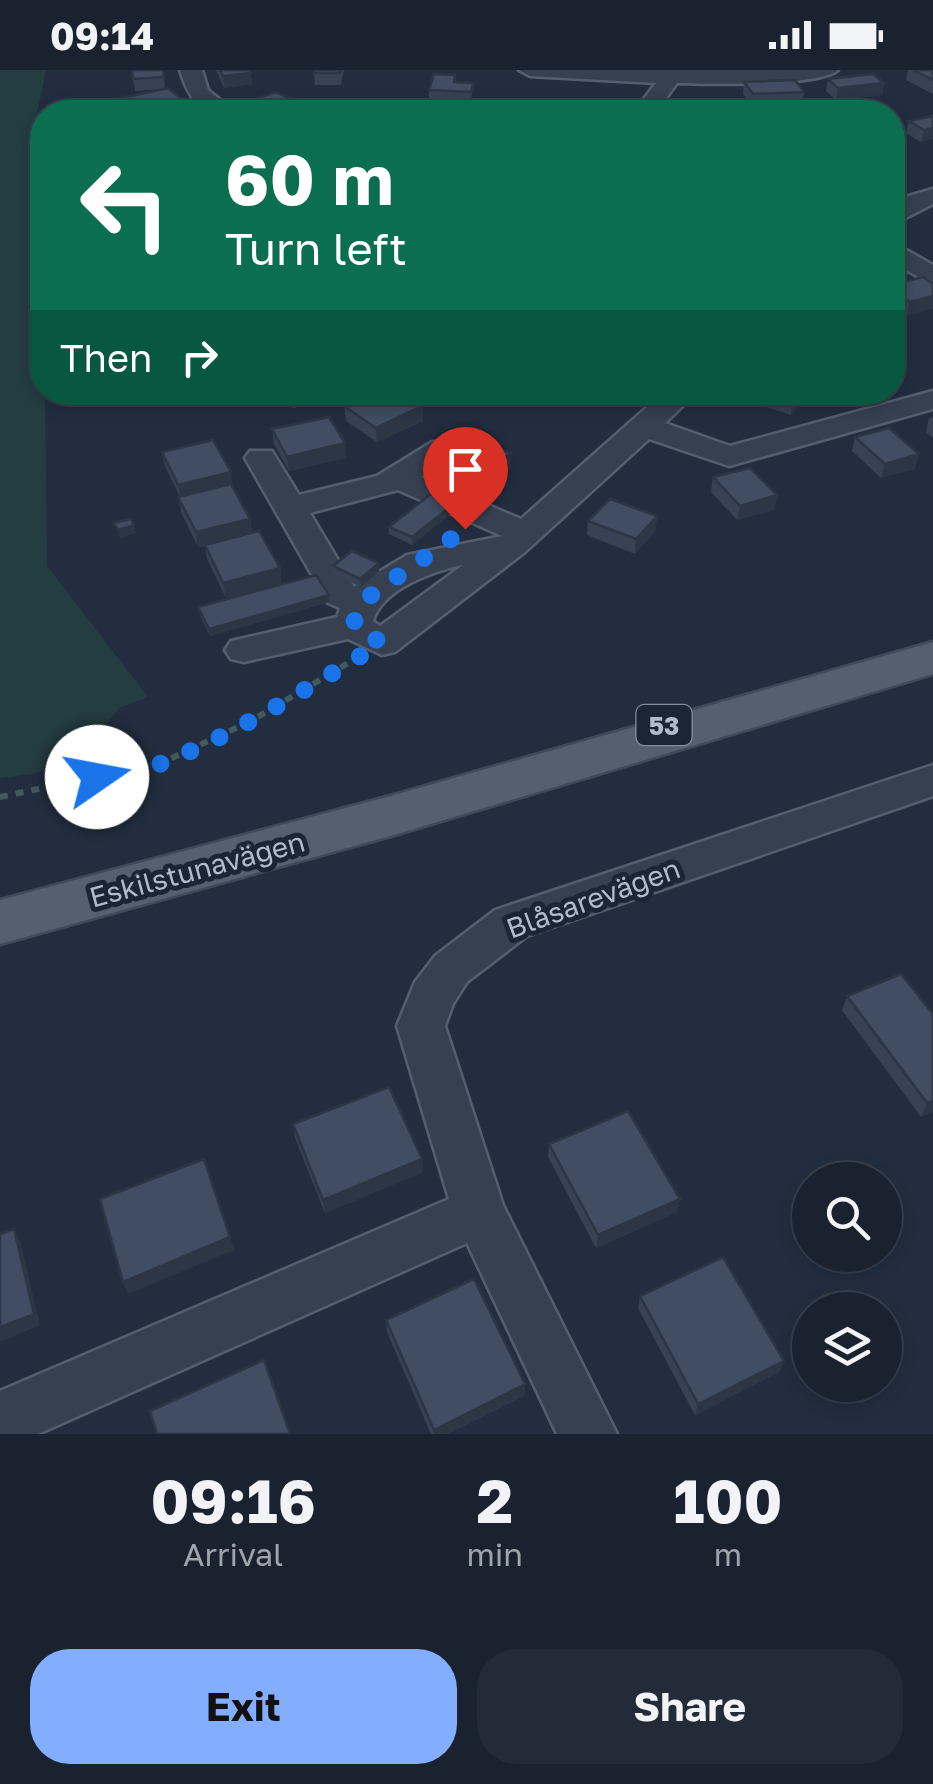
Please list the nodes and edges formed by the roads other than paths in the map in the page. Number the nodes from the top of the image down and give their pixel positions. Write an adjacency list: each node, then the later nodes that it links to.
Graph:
1 (191, 70): 5 (street)
2 (530, 70): 4 (street)
3 (827, 70): 4 (street)
4 (671, 74): 6 (street)
5 (207, 100)
6 (654, 100)
7 (933, 196): 8 (street)
8 (905, 208)
9 (905, 259): 10 (street)
10 (933, 277)
11 (933, 400): 13 (street)
12 (667, 405): 13 (street)
13 (643, 426): 19 (street)
14 (443, 449): 16 (street)
15 (261, 458): 17 (street)
16 (398, 479): 17 (street); 19 (street)
17 (289, 508): 21 (street)
18 (465, 529): 20 (street)
19 (519, 540): 20 (street); 21 (street)
20 (419, 563): 21 (street)
21 (365, 624): 23 (street)
22 (933, 635): 26 (main road, Eskilstunavägen / 53)
23 (244, 650)
24 (933, 658): 26 (main road, Eskilstunavägen / 53)
25 (933, 780): 28 (street, Blåsarevägen)
26 (394, 815): 27 (main road, Eskilstunavägen / 53)
27 (0, 922)
28 (478, 1212): 29 (street); 30 (street, Blåsarevägen)
29 (0, 1421)
30 (588, 1434)

